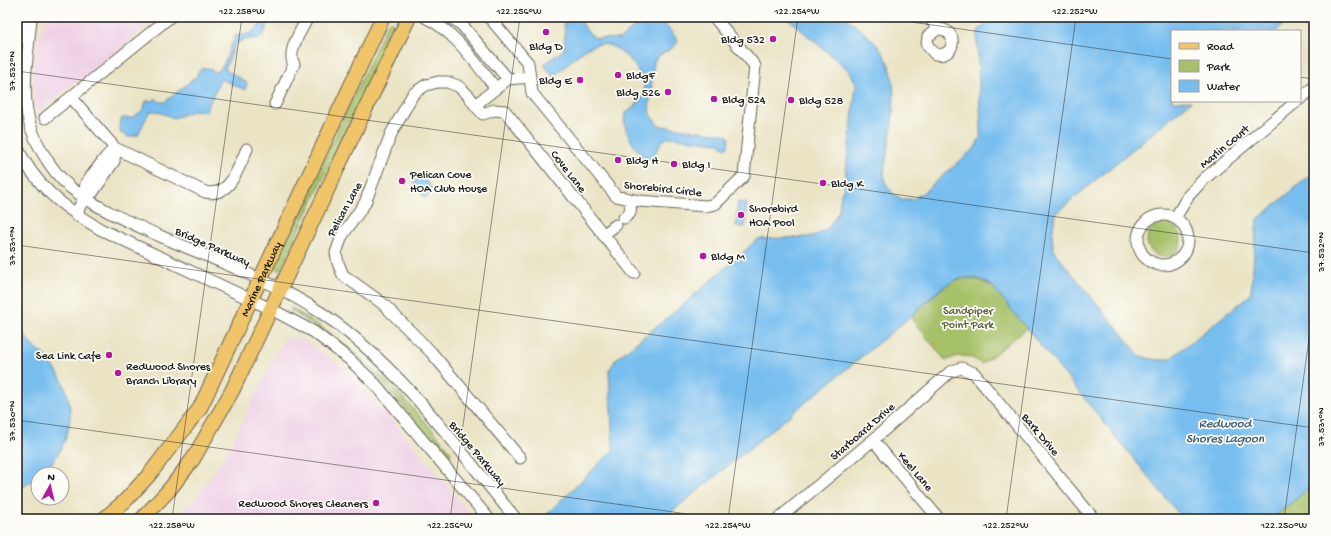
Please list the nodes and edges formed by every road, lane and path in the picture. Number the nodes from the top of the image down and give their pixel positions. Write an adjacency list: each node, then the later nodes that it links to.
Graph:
1 (28, 17): 13 (street)
2 (31, 17): 27 (street, Bridge Parkway)
3 (170, 17): 18 (street)
4 (308, 17): 21 (street)
5 (383, 17): 33 (main road, Marine Parkway)
6 (409, 17): 34 (main road, Marine Parkway)
7 (425, 17): 16 (street)
8 (451, 17): 15 (street)
9 (489, 17): 14 (street, Shorebird Circle)
10 (714, 17): 28 (street, Shorebird Circle)
11 (929, 17): 12 (street)
12 (938, 29)
13 (17, 42)
14 (530, 77): 15 (street); 28 (street, Shorebird Circle)
15 (508, 79): 16 (street)
16 (495, 87): 22 (street)
17 (1314, 87): 19 (street)
18 (71, 97): 23 (street); 25 (street)
19 (1301, 98)
20 (1296, 102): 30 (street, Marlin Court)
21 (275, 104)
22 (475, 105): 31 (street, Cove Lane); 39 (street, Pelican Lane)
23 (45, 118)
24 (17, 147): 29 (street)
25 (115, 148): 26 (street); 27 (street)
26 (247, 149)
27 (84, 197): 29 (street); 33 (street, Bridge Parkway)
28 (631, 200): 31 (street)
29 (76, 215): 35 (street)
30 (1175, 218): 30 (street)
31 (603, 235): 32 (street, Cove Lane)
32 (634, 273)
33 (259, 280): 34 (street, Bridge Parkway); 35 (main road, Marine Parkway)
34 (280, 291): 36 (main road, Marine Parkway); 44 (street, Bridge Parkway)
35 (251, 299): 36 (street); 41 (main road, Marine Parkway)
36 (271, 309): 42 (main road, Marine Parkway); 43 (street)
37 (965, 368): 38 (street, Starboard Drive); 46 (street, Bark Drive)
38 (873, 440): 40 (street, Starboard Drive); 45 (street, Keel Lane)
39 (520, 458)
40 (780, 518)
41 (104, 519)
42 (142, 519)
43 (489, 519)
44 (516, 519)
45 (939, 519)
46 (1094, 519)

